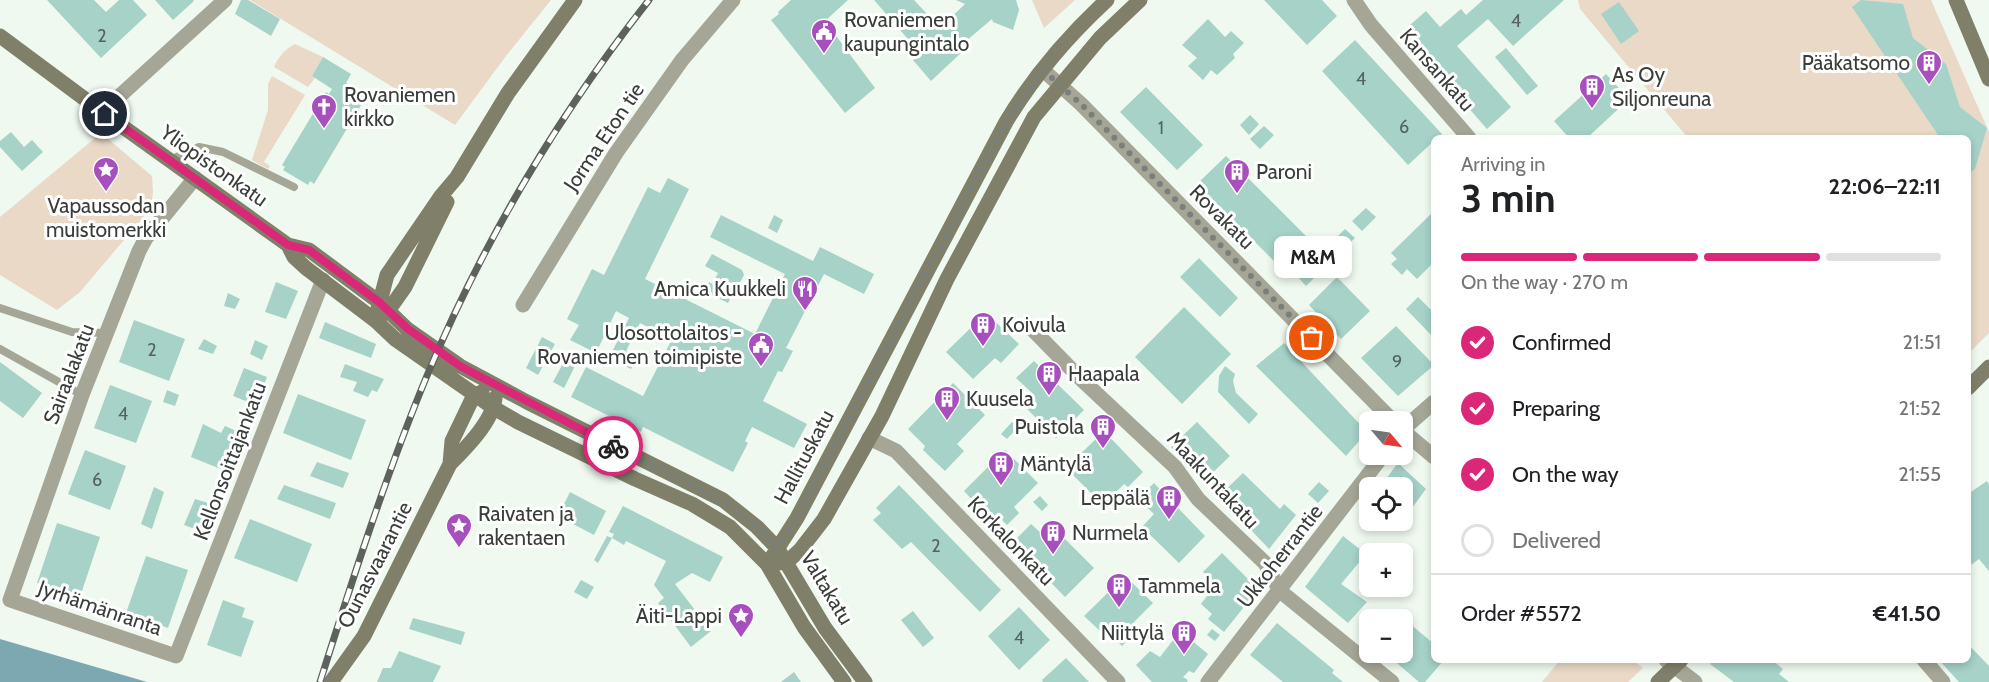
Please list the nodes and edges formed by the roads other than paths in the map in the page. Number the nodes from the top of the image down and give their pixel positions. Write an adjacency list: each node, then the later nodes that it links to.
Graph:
1 (225, 0): 12 (street)
2 (575, 0): 24 (street)
3 (733, 0): 22 (street, Jorma Eton tie)
4 (1107, 0): 9 (street, Hallituskatu)
5 (1140, 0): 11 (street)
6 (1354, 0): 13 (street, Kansankatu)
7 (1956, 0): 10 (street)
8 (0, 36): 12 (street, Yliopistonkatu)
9 (1043, 70): 11 (street, Rovakatu); 19 (street, Hallituskatu)
10 (1989, 79)
11 (1061, 85): 18 (street); 35 (street, Rovakatu)
12 (105, 114): 14 (street, Yliopistonkatu)
13 (1466, 135)
14 (170, 160): 15 (street, Yliopistonkatu); 16 (lane)
15 (195, 178): 17 (street, Yliopistonkatu); 26 (street, Sairaalakatu)
16 (294, 187)
17 (288, 245): 21 (street, Yliopistonkatu); 24 (street, Yliopistonkatu)
18 (960, 254): 19 (street); 20 (street)
19 (936, 255): 20 (street); 39 (street, Hallituskatu)
20 (947, 279): 37 (street)
21 (323, 280): 24 (street, Yliopistonkatu); 48 (street, Kellonsoittajankatu)
22 (523, 305)
23 (0, 308): 26 (lane)
24 (381, 311): 30 (street, Yliopistonkatu); 32 (street, Yliopistonkatu)
25 (1031, 328): 46 (street, Maakuntakatu)
26 (108, 333): 31 (street, Sairaalakatu)
27 (0, 349): 31 (lane)
28 (1989, 367): 29 (street)
29 (1971, 385)
30 (495, 386): 32 (street); 34 (street); 43 (street, Valtakatu)
31 (82, 395): 47 (street, Sairaalakatu)
32 (474, 395): 34 (street, Valtakatu); 41 (street, Ounasvaarantie)
33 (1431, 405): 36 (street)
34 (494, 408): 41 (street, Ounasvaarantie); 45 (street, Valtakatu)
35 (1383, 411)
36 (1413, 420)
37 (869, 438): 39 (street); 44 (street); 55 (street, Korkalonkatu)
38 (1413, 440): 40 (street)
39 (836, 443): 43 (street, Hallituskatu)
40 (1431, 455)
41 (450, 464): 52 (street, Ounasvaarantie)
42 (1376, 465): 46 (street, Ukkoherrantie)
43 (778, 549): 44 (street, Valtakatu); 45 (street, Hallituskatu)
44 (787, 562): 45 (street); 54 (street, Valtakatu)
45 (767, 564): 53 (street, Valtakatu)
46 (1280, 591): 56 (street, Ukkoherrantie); 57 (street, Maakuntakatu)
47 (10, 600): 48 (street, Jyrhämänranta)
48 (176, 656)
49 (1673, 663): 58 (street)
50 (1675, 663): 59 (street)
51 (1927, 663): 60 (street)
52 (331, 682)
53 (844, 682)
54 (865, 682)
55 (1118, 682)
56 (1208, 682)
57 (1392, 682)
58 (1658, 682)
59 (1695, 682)
60 (1943, 682)

